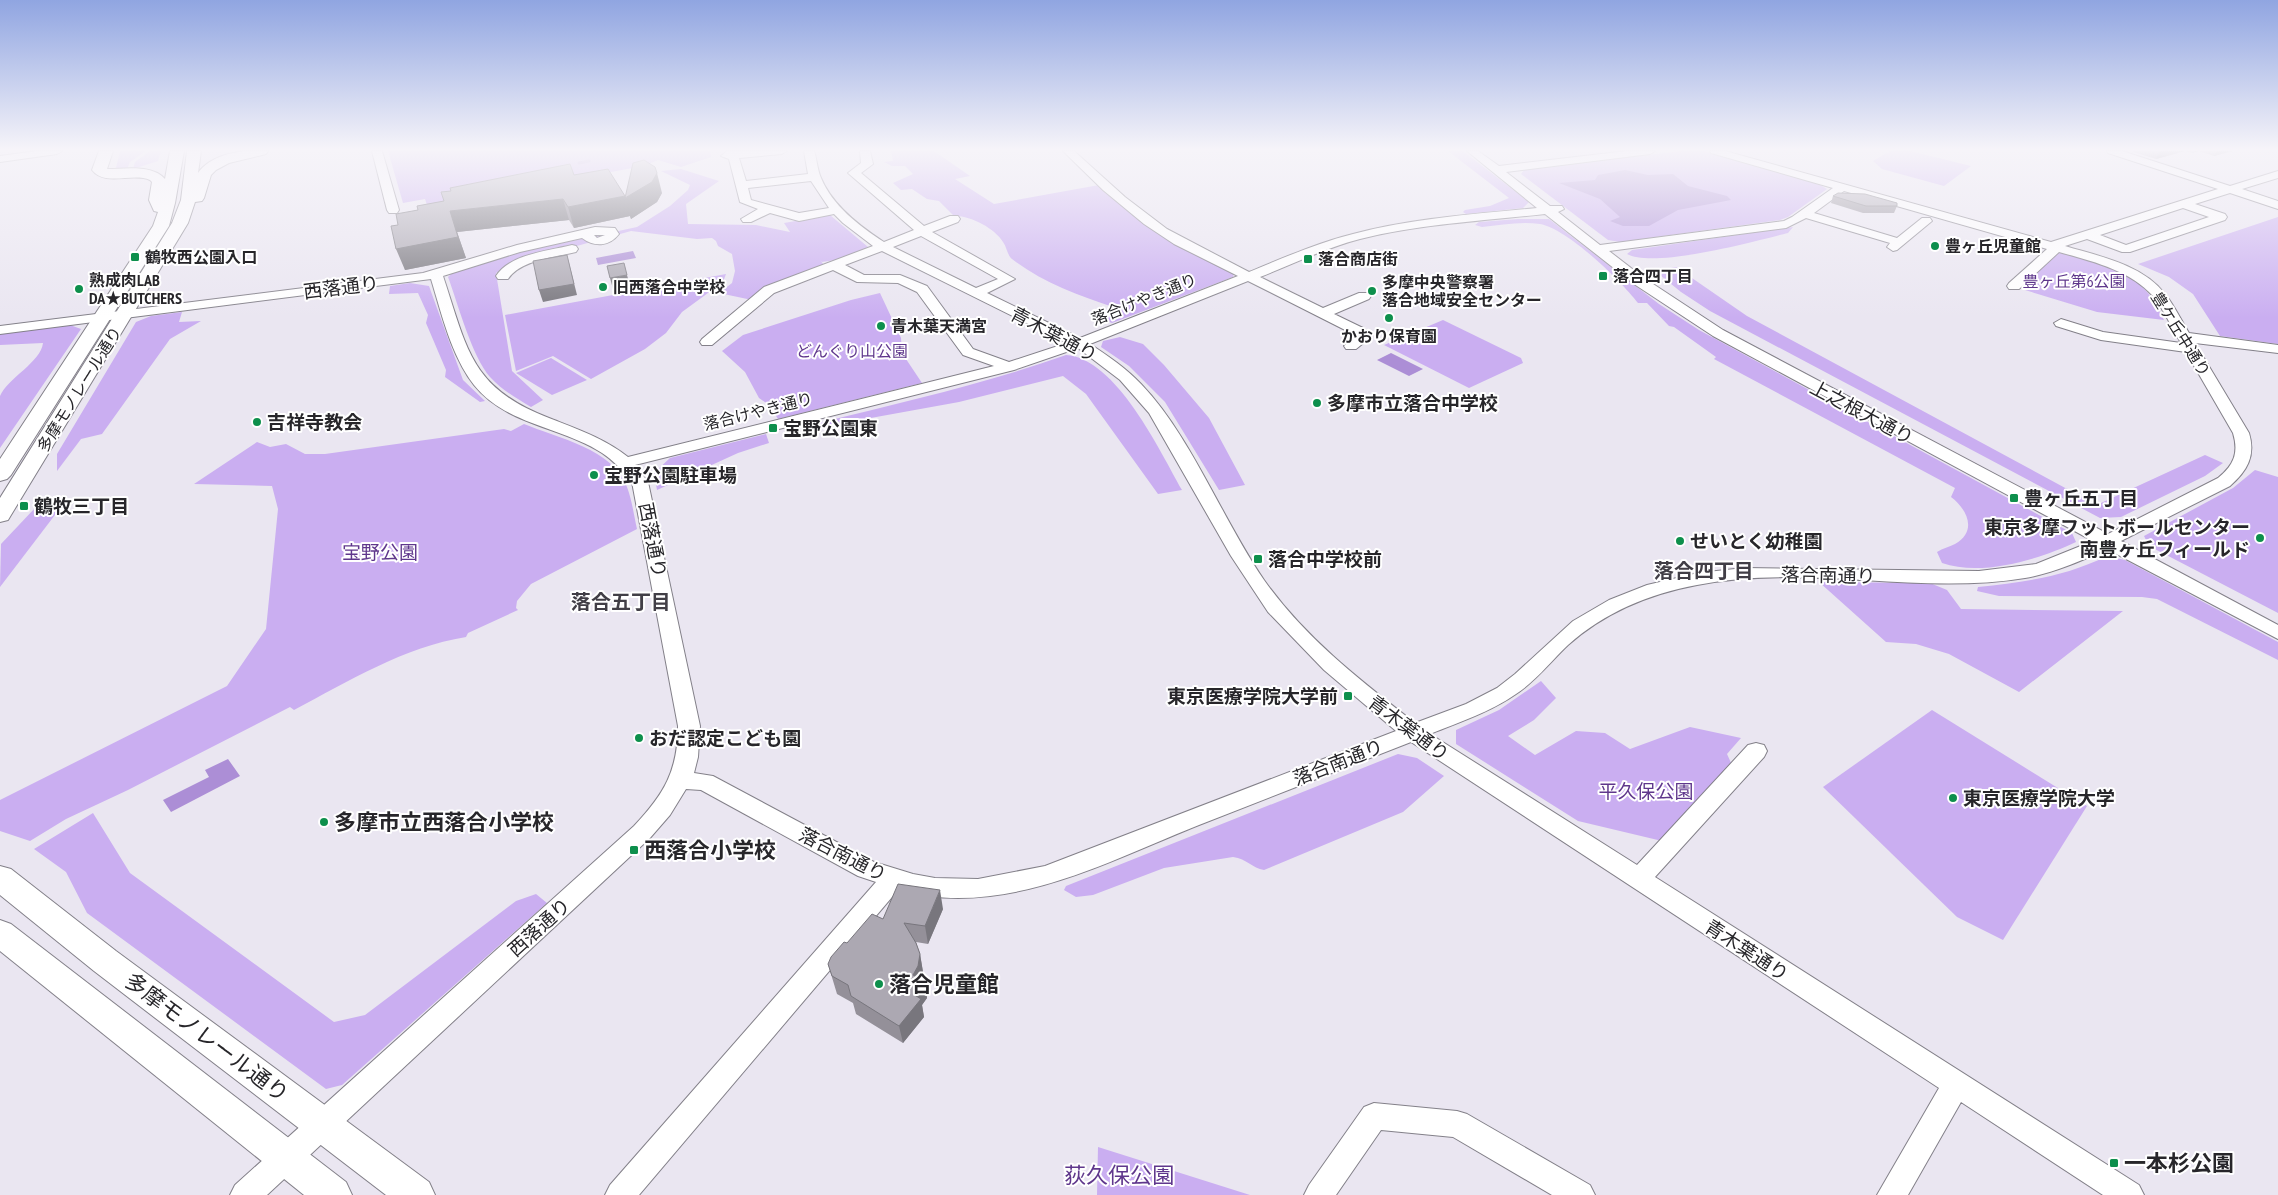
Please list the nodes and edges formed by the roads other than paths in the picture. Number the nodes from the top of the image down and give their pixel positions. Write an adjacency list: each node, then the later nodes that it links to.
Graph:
1 (159, 207): 21 (main road)
2 (166, 207): 21 (main road, 多摩モノレール通り)
3 (185, 207): 20 (main road, 多摩モノレール通り)
4 (190, 207): 20 (main road)
5 (391, 207): 16 (street)
6 (761, 207): 15 (street)
7 (834, 207): 17 (street, 青木葉通り)
8 (893, 207): 25 (street)
9 (1129, 207): 35 (street)
10 (1549, 207): 18 (street, 上之根大通り)
11 (1815, 207): 19 (street)
12 (1912, 207): 29 (street, 豊ケ丘中通り)
13 (2179, 207): 26 (street)
14 (2190, 207): 26 (street)
15 (768, 209): 17 (street); 22 (street)
16 (392, 210)
17 (837, 210): 28 (street, 青木葉通り)
18 (1553, 210): 30 (street, 上之根大通り); 35 (street, 落合けやき通り)
19 (1805, 214): 27 (street); 30 (street)
20 (183, 216): 40 (main road, 多摩モノレール通り)
21 (164, 219): 42 (main road, 多摩モノレール通り)
22 (747, 219)
23 (954, 219): 25 (street)
24 (1926, 221): 27 (street)
25 (922, 231): 28 (street); 38 (street)
26 (2089, 235): 29 (street)
27 (1895, 245)
28 (882, 246): 31 (street); 32 (street, 青木葉通り)
29 (2052, 246): 37 (street); 47 (street, 豊ケ丘中通り)
30 (1603, 249): 54 (street, 上之根大通り)
31 (834, 265): 36 (street); 45 (street)
32 (925, 269): 36 (street); 38 (street, 青木葉通り)
33 (436, 275): 34 (street); 40 (street, 西落通り); 51 (street, 西落通り)
34 (503, 276)
35 (1249, 276): 41 (street); 46 (street, 落合けやき通り)
36 (900, 279): 50 (street)
37 (2014, 286)
38 (975, 293): 46 (street, 青木葉通り)
39 (1364, 296): 41 (street)
40 (125, 314): 42 (street, 西落通り); 53 (main road, 多摩モノレール通り)
41 (1324, 314): 48 (street)
42 (103, 317): 44 (street, 西落通り); 52 (main road, 多摩モノレール通り)
43 (2070, 324): 47 (street)
44 (0, 330)
45 (707, 342)
46 (1080, 343): 50 (street, 落合けやき通り); 57 (street, 青木葉通り)
47 (2188, 343): 49 (street); 54 (street, 豊ケ丘中通り)
48 (1351, 346)
49 (2278, 349)
50 (1009, 367): 51 (street, 落合けやき通り)
51 (626, 462): 59 (street, 西落通り)
52 (0, 474)
53 (0, 515)
54 (2111, 539): 55 (street, 上之根大通り); 56 (street, 上之根大通り); 57 (street, 落合南通り)
55 (2278, 622)
56 (2278, 633)
57 (1413, 733): 61 (street, 落合南通り); 62 (street, 青木葉通り)
58 (1756, 751): 62 (street)
59 (681, 780): 61 (street, 落合南通り); 65 (street, 西落通り)
60 (0, 878): 65 (main road, 多摩モノレール通り)
61 (892, 879): 70 (street)
62 (1638, 880): 64 (street, 青木葉通り)
63 (0, 933): 66 (main road)
64 (1956, 1084): 73 (street); 74 (street, 青木葉通り)
65 (322, 1124): 66 (street, 西落通り); 69 (main road, 多摩モノレール通り)
66 (286, 1157): 67 (street, 西落通り); 68 (main road)
67 (244, 1195)
68 (332, 1195)
69 (416, 1195)
70 (620, 1195)
71 (1320, 1195): 72 (street)
72 (1580, 1195)
73 (1892, 1195)
74 (2129, 1195)

